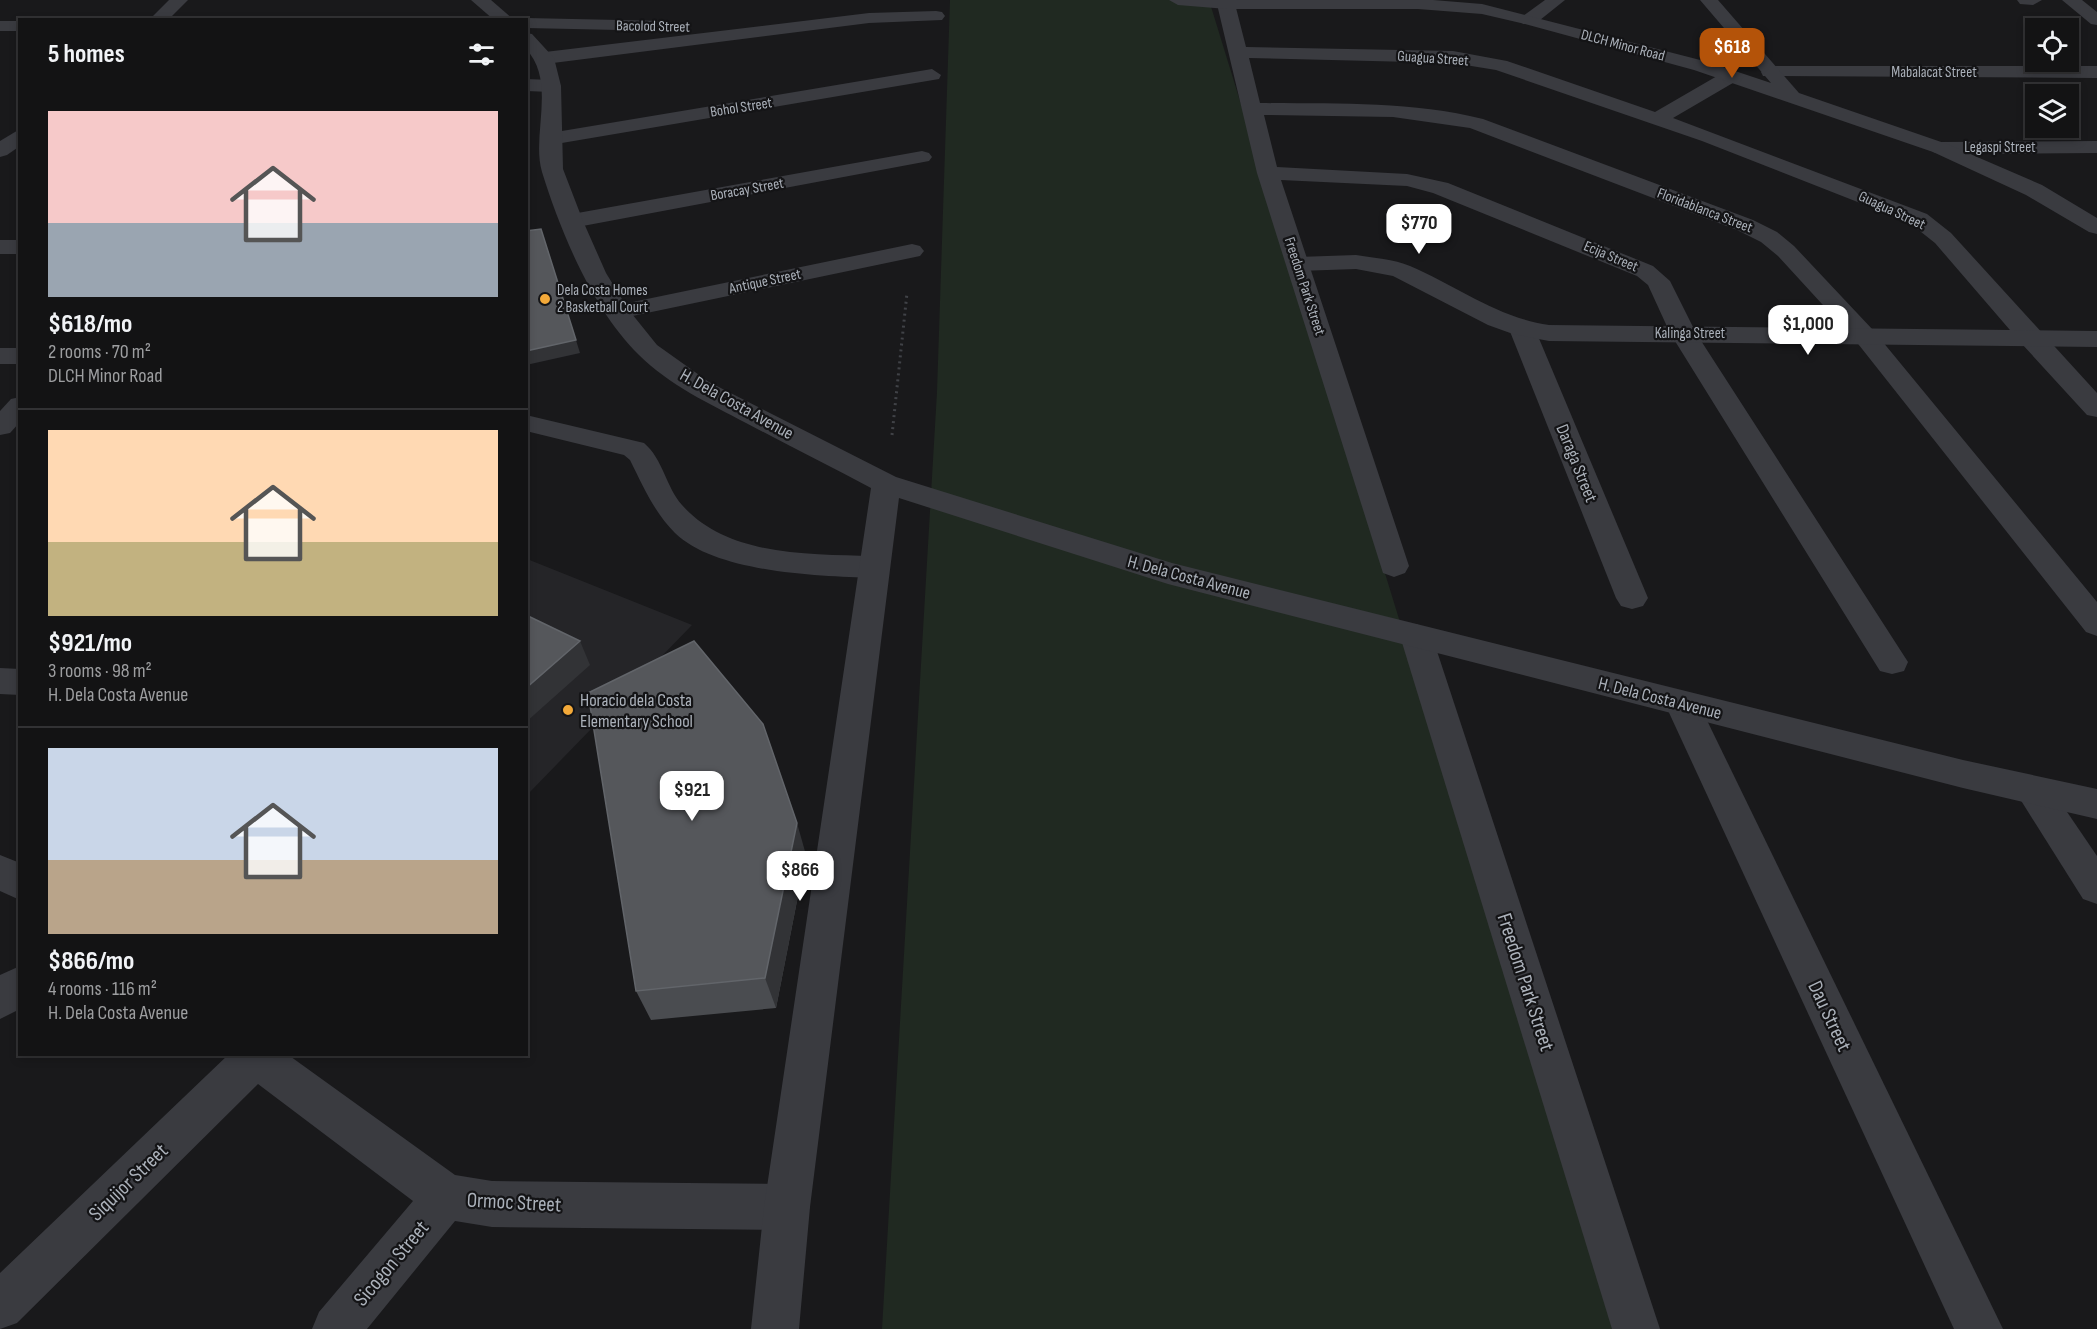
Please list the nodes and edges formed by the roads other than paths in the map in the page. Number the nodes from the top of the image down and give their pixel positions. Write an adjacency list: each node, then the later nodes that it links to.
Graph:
1 (179, 0): 13 (street)
2 (480, 0): 14 (street)
3 (1178, 0): 10 (street, DLCH Minor Road)
4 (1556, 0): 15 (street)
5 (1708, 0): 22 (street)
6 (2026, 0): 7 (street)
7 (2033, 0)
8 (2071, 0): 16 (street)
9 (1354, 1): 10 (street, DLCH Minor Road); 15 (street, DLCH Minor Road)
10 (1226, 2): 21 (street, Freedom Park Street)
11 (796, 9): 20 (street)
12 (936, 16): 20 (street, Bacolod Street)
13 (159, 18)
14 (503, 18)
15 (1529, 20): 23 (street, DLCH Minor Road)
16 (2097, 20)
17 (528, 23): 20 (street, Bacolod Street)
18 (0, 26): 19 (street)
19 (18, 26)
20 (785, 27): 24 (street, Bacolod Street)
21 (1237, 52): 30 (street, Freedom Park Street); 31 (street, Guagua Street)
22 (1756, 57): 23 (street); 25 (street)
23 (1701, 66): 28 (street, DLCH Minor Road)
24 (537, 67): 33 (street, H. Dela Costa Avenue)
25 (1770, 72): 26 (street, Mabalacat Street); 29 (street)
26 (2097, 72)
27 (932, 75): 33 (street, Bohol Street)
28 (1731, 76): 29 (street, DLCH Minor Road); 31 (street)
29 (1792, 96): 35 (street, DLCH Minor Road)
30 (1252, 109): 40 (street, Freedom Park Street); 50 (street, Floridablanca Street)
31 (1656, 119): 51 (street, Guagua Street)
32 (18, 137): 36 (street)
33 (550, 139): 41 (street, H. Dela Costa Avenue)
34 (2097, 147): 35 (street, Legaspi Street)
35 (1940, 148): 42 (street, DLCH Minor Road)
36 (0, 151)
37 (922, 157): 41 (street, Boracay Street)
38 (0, 161): 39 (street)
39 (18, 161)
40 (1268, 173): 46 (street, Freedom Park Street); 49 (street, Ecija Street)
41 (572, 221): 47 (street, H. Dela Costa Avenue)
42 (2097, 227)
43 (0, 247): 44 (street)
44 (18, 247)
45 (912, 251): 47 (street, Antique Street)
46 (1299, 264): 48 (street, Kalinga Street); 60 (street, Freedom Park Street)
47 (618, 312): 59 (street, H. Dela Costa Avenue)
48 (1522, 329): 49 (street, Kalinga Street); 62 (street, Daraga Street)
49 (1683, 333): 50 (street, Kalinga Street); 65 (street, Ecija Street)
50 (1864, 334): 51 (street, Kalinga Street); 63 (street, Floridablanca Street)
51 (2031, 339): 52 (street, Kalinga Street); 56 (street, Guagua Street)
52 (2097, 339)
53 (0, 356): 54 (street)
54 (18, 356)
55 (18, 407): 58 (street)
56 (2097, 409)
57 (528, 423): 61 (street)
58 (0, 427)
59 (886, 484): 61 (street); 64 (street, H. Dela Costa Avenue)
60 (1394, 566)
61 (873, 567): 78 (street)
62 (1632, 598)
63 (2097, 624)
64 (1416, 636): 68 (street, H. Dela Costa Avenue); 82 (street, Freedom Park Street)
65 (1892, 662)
66 (0, 681): 67 (street)
67 (18, 682)
68 (1682, 704): 69 (street, H. Dela Costa Avenue); 83 (street, Dau Street)
69 (2033, 791): 70 (street, H. Dela Costa Avenue); 73 (street)
70 (2097, 804)
71 (0, 871): 72 (street)
72 (18, 883)
73 (2097, 887)
74 (18, 986): 75 (street)
75 (0, 1000)
76 (254, 1056): 77 (street, Ormoc Street); 79 (street, Siquijor Street)
77 (446, 1197): 78 (street, Ormoc Street); 80 (street, Sicogon Street)
78 (788, 1207): 81 (street)
79 (0, 1306)
80 (336, 1329)
81 (775, 1329)
82 (1636, 1329)
83 (1979, 1329)

